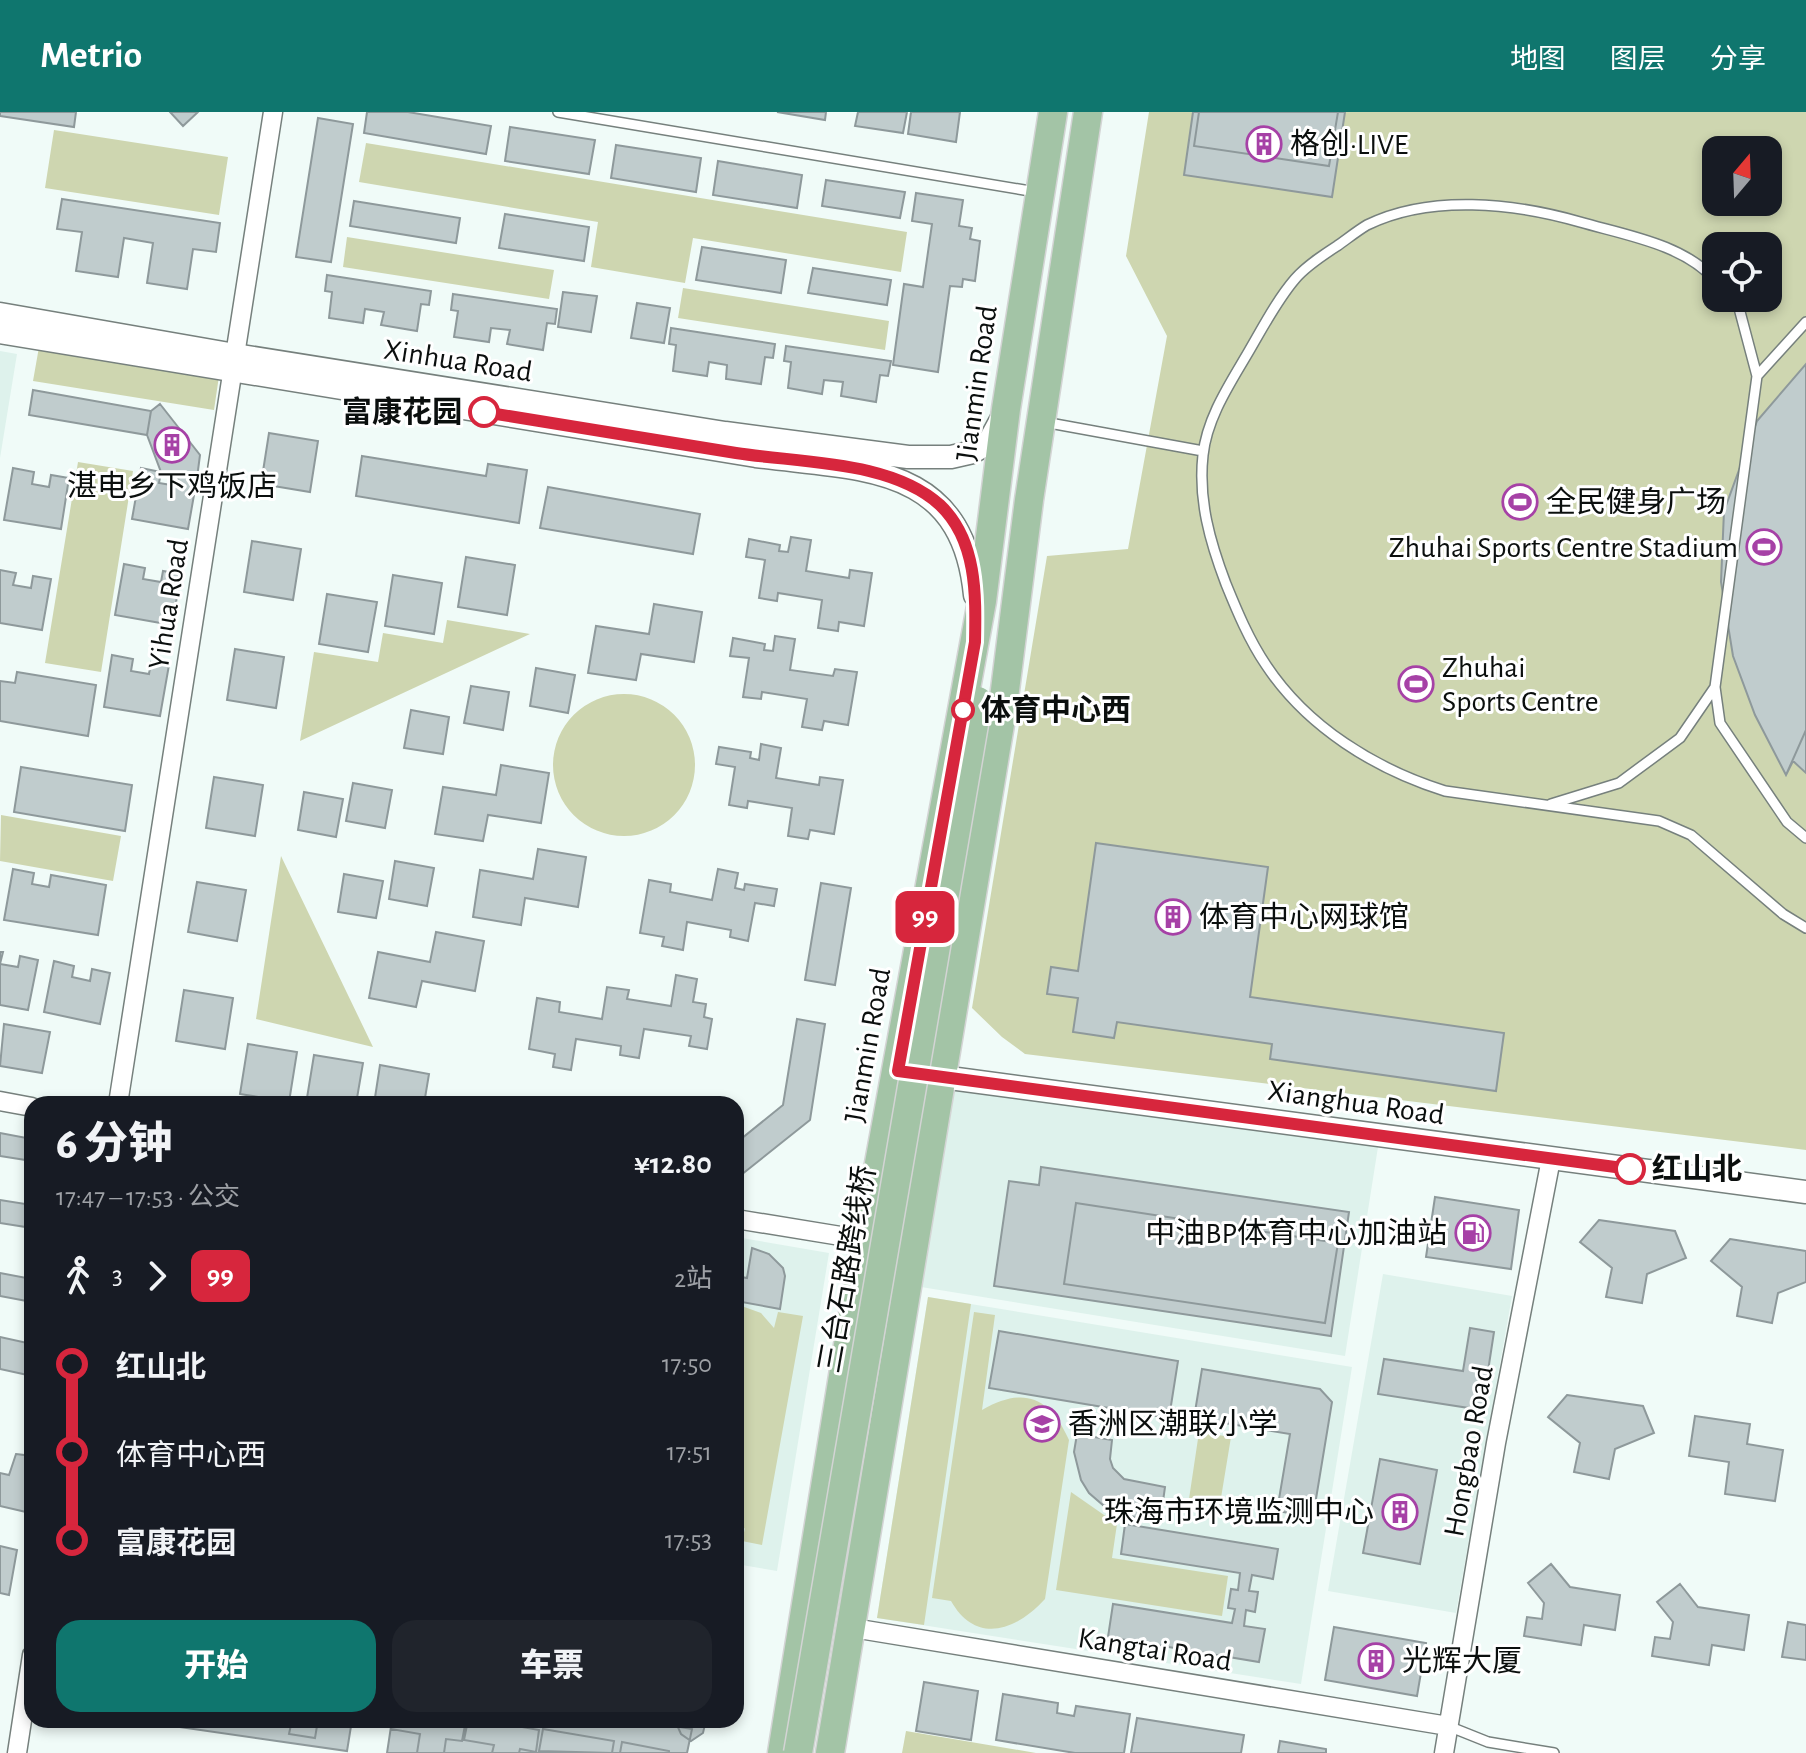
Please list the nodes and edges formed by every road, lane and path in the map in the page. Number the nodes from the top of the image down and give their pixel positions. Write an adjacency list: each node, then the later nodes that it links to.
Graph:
1 (273, 112): 11 (street, Yihua Road)
2 (558, 112): 5 (lane)
3 (1053, 112): 5 (main road, Jianmin Road)
4 (1088, 112): 14 (main road)
5 (1040, 193): 13 (main road, Jianmin Road)
6 (1702, 267): 15 (lane)
7 (1740, 312): 12 (lane)
8 (0, 314): 11 (street, Xinhua Road)
9 (1806, 322): 12 (lane)
10 (0, 332): 11 (street, Xinhua Road)
11 (234, 363): 13 (street, Xinhua Road); 18 (street, Xinhua Road); 28 (street, Yihua Road)
12 (1757, 376): 19 (lane)
13 (1006, 409): 16 (main road, Jianmin Road)
14 (1041, 421): 15 (lane); 17 (main road)
15 (1203, 451): 21 (lane)
16 (982, 601): 18 (main road, Jianmin Road); 20 (main road)
17 (1015, 602): 20 (main road); 24 (main road)
18 (975, 642): 25 (main road, Jianmin Road)
19 (1715, 687): 21 (lane); 22 (lane)
20 (985, 702): 41 (main road, 三台石路跨线桥, bridge); 42 (main road, 三台石路跨线桥)
21 (1548, 805): 23 (lane)
22 (1806, 838)
23 (1806, 928)
24 (948, 1040): 26 (main road); 27 (street)
25 (898, 1071): 26 (street, Xianghua Road); 35 (main road, Jianmin Road)
26 (942, 1077): 27 (street, Xianghua Road); 31 (main road)
27 (985, 1083): 31 (street); 32 (street, Xianghua Road)
28 (119, 1096)
29 (0, 1101): 30 (street)
30 (24, 1106)
31 (936, 1113): 36 (main road)
32 (1551, 1159): 33 (street, Xianghua Road); 38 (street, Hongbao Road)
33 (1806, 1192)
34 (744, 1220): 35 (street)
35 (865, 1240): 40 (main road, Jianmin Road)
36 (853, 1628): 38 (street, Kangtai Road); 43 (main road)
37 (24, 1707): 39 (street)
38 (1448, 1726): 44 (street, Hongbao Road); 45 (lane)
39 (17, 1753)
40 (782, 1753)
41 (798, 1753)
42 (815, 1753)
43 (830, 1753)
44 (1444, 1753)
45 (1554, 1753)

